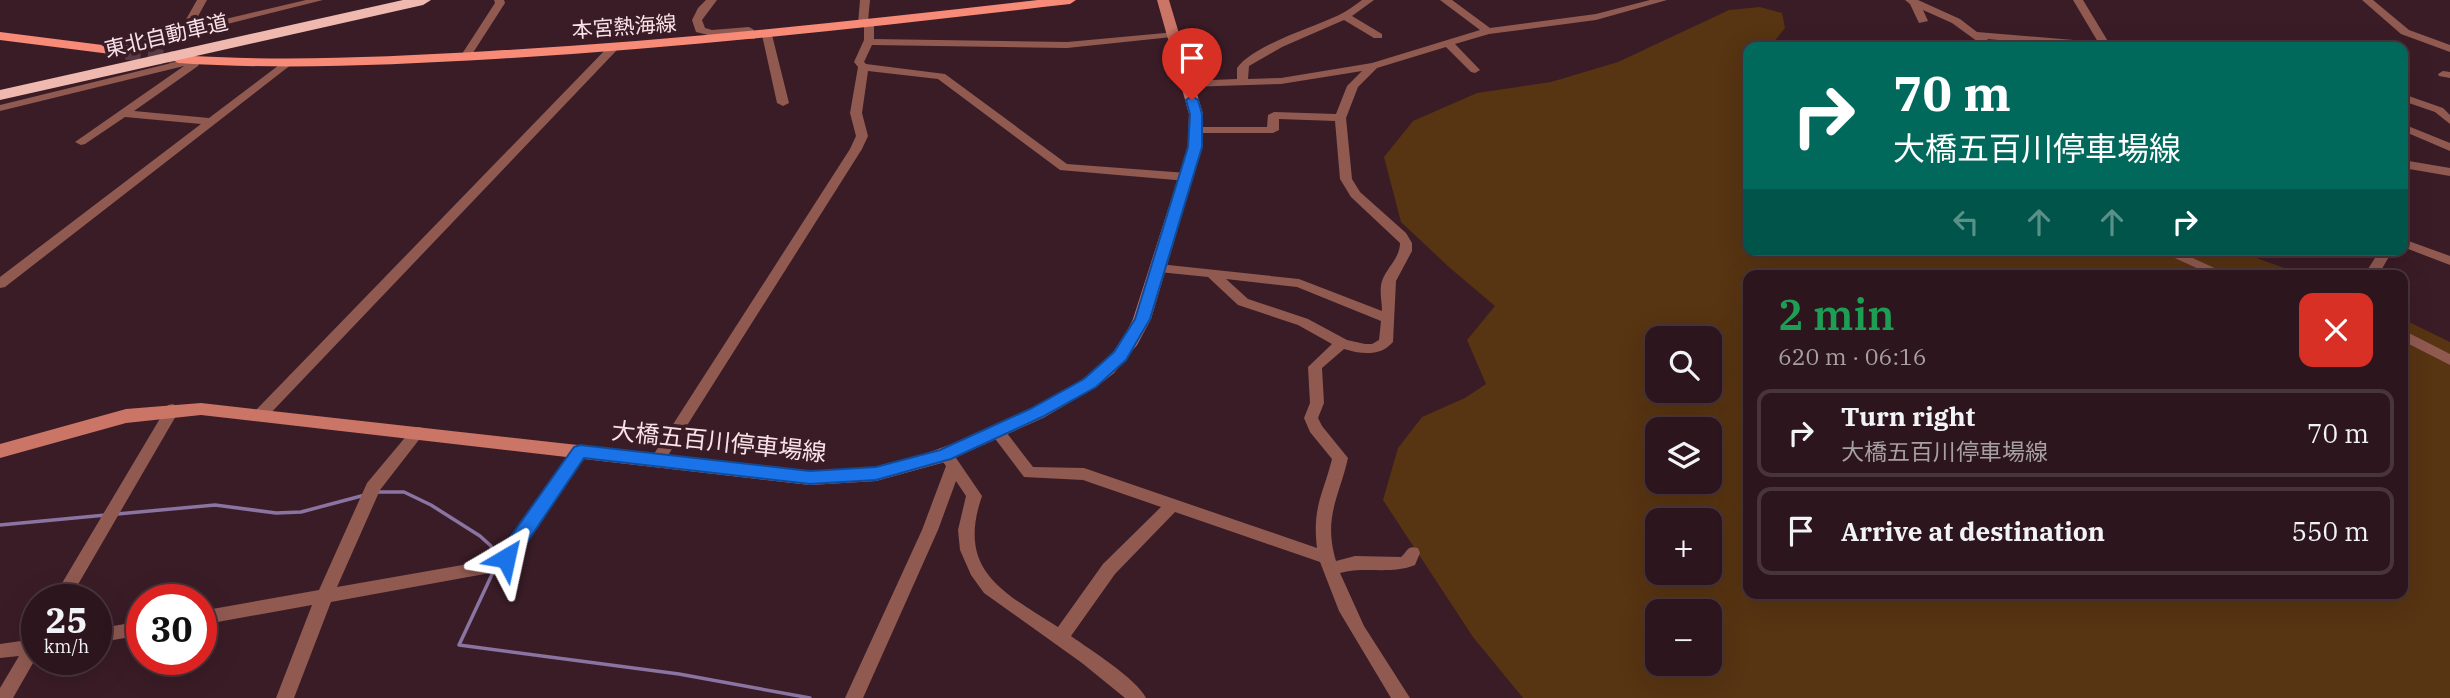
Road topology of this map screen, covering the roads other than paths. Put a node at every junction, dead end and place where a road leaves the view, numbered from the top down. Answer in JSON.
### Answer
{"nodes":[{"id":1,"x":202,"y":0,"type":"edge"},
{"id":2,"x":318,"y":0,"type":"edge"},
{"id":3,"x":379,"y":0,"type":"edge"},
{"id":4,"x":390,"y":0,"type":"edge"},
{"id":5,"x":423,"y":0,"type":"edge"},
{"id":6,"x":440,"y":0,"type":"edge"},
{"id":7,"x":499,"y":0,"type":"edge"},
{"id":8,"x":712,"y":0,"type":"edge"},
{"id":9,"x":864,"y":0,"type":"edge"},
{"id":10,"x":1070,"y":0,"type":"edge"},
{"id":11,"x":1163,"y":0,"type":"edge"},
{"id":12,"x":1369,"y":0,"type":"edge"},
{"id":13,"x":1445,"y":0,"type":"edge"},
{"id":14,"x":1662,"y":0,"type":"edge"},
{"id":15,"x":2078,"y":0,"type":"edge"},
{"id":16,"x":2367,"y":0,"type":"edge"},
{"id":17,"x":1912,"y":1,"type":"edge"},
{"id":18,"x":1643,"y":2,"type":"edge"},
{"id":19,"x":1345,"y":16,"type":"junction"},
{"id":20,"x":306,"y":21,"type":"junction"},
{"id":21,"x":1923,"y":21,"type":"dead end"},
{"id":22,"x":1557,"y":23,"type":"junction"},
{"id":23,"x":866,"y":24,"type":"junction"},
{"id":24,"x":185,"y":31,"type":"junction"},
{"id":25,"x":1488,"y":31,"type":"junction"},
{"id":26,"x":1172,"y":34,"type":"junction"},
{"id":27,"x":767,"y":35,"type":"junction"},
{"id":28,"x":1978,"y":35,"type":"junction"},
{"id":29,"x":0,"y":36,"type":"edge"},
{"id":30,"x":1378,"y":36,"type":"dead end"},
{"id":31,"x":751,"y":37,"type":"junction"},
{"id":32,"x":1562,"y":38,"type":"dead end"},
{"id":33,"x":869,"y":42,"type":"junction"},
{"id":34,"x":1447,"y":42,"type":"junction"},
{"id":35,"x":1986,"y":42,"type":"edge"},
{"id":36,"x":2059,"y":42,"type":"edge"},
{"id":37,"x":2104,"y":42,"type":"edge"},
{"id":38,"x":613,"y":48,"type":"junction"},
{"id":39,"x":2450,"y":49,"type":"edge"},
{"id":40,"x":119,"y":51,"type":"joint"},
{"id":41,"x":465,"y":57,"type":"junction"},
{"id":42,"x":189,"y":60,"type":"junction"},
{"id":43,"x":286,"y":64,"type":"junction"},
{"id":44,"x":863,"y":66,"type":"junction"},
{"id":45,"x":1373,"y":66,"type":"junction"},
{"id":46,"x":1475,"y":70,"type":"dead end"},
{"id":47,"x":1243,"y":81,"type":"junction"},
{"id":48,"x":1188,"y":83,"type":"junction"},
{"id":49,"x":0,"y":87,"type":"edge"},
{"id":50,"x":0,"y":95,"type":"edge"},
{"id":51,"x":2408,"y":99,"type":"edge"},
{"id":52,"x":783,"y":103,"type":"dead end"},
{"id":53,"x":0,"y":108,"type":"edge"},
{"id":54,"x":124,"y":113,"type":"junction"},
{"id":55,"x":1340,"y":118,"type":"junction"},
{"id":56,"x":2450,"y":121,"type":"edge"},
{"id":57,"x":211,"y":122,"type":"junction"},
{"id":58,"x":2408,"y":129,"type":"edge"},
{"id":59,"x":1196,"y":130,"type":"junction"},
{"id":60,"x":81,"y":142,"type":"dead end"},
{"id":61,"x":2450,"y":146,"type":"edge"},
{"id":62,"x":2408,"y":165,"type":"edge"},
{"id":63,"x":2450,"y":172,"type":"edge"},
{"id":64,"x":1187,"y":177,"type":"junction"},
{"id":65,"x":2408,"y":245,"type":"edge"},
{"id":66,"x":2178,"y":256,"type":"edge"},
{"id":67,"x":2383,"y":256,"type":"edge"},
{"id":68,"x":2450,"y":261,"type":"edge"},
{"id":69,"x":1159,"y":268,"type":"junction"},
{"id":70,"x":2375,"y":269,"type":"dead end"},
{"id":71,"x":2212,"y":270,"type":"edge"},
{"id":72,"x":1211,"y":273,"type":"junction"},
{"id":73,"x":0,"y":284,"type":"edge"},
{"id":74,"x":1386,"y":318,"type":"junction"},
{"id":75,"x":2408,"y":338,"type":"edge"},
{"id":76,"x":1342,"y":343,"type":"junction"},
{"id":77,"x":2450,"y":360,"type":"edge"},
{"id":78,"x":173,"y":409,"type":"junction"},
{"id":79,"x":261,"y":414,"type":"junction"},
{"id":80,"x":418,"y":432,"type":"junction"},
{"id":81,"x":998,"y":432,"type":"junction"},
{"id":82,"x":0,"y":450,"type":"edge"},
{"id":83,"x":580,"y":451,"type":"junction"},
{"id":84,"x":657,"y":460,"type":"junction"},
{"id":85,"x":950,"y":460,"type":"junction"},
{"id":86,"x":1172,"y":505,"type":"junction"},
{"id":87,"x":1412,"y":553,"type":"dead end"},
{"id":88,"x":1328,"y":563,"type":"junction"},
{"id":89,"x":69,"y":584,"type":"edge"},
{"id":90,"x":324,"y":597,"type":"junction"},
{"id":91,"x":217,"y":615,"type":"edge"},
{"id":92,"x":1059,"y":638,"type":"junction"},
{"id":93,"x":21,"y":647,"type":"edge"},
{"id":94,"x":0,"y":651,"type":"edge"},
{"id":95,"x":21,"y":670,"type":"edge"},
{"id":96,"x":5,"y":698,"type":"edge"},
{"id":97,"x":285,"y":698,"type":"edge"},
{"id":98,"x":854,"y":698,"type":"edge"},
{"id":99,"x":1137,"y":698,"type":"edge"},
{"id":100,"x":1401,"y":698,"type":"edge"}],
"edges":[{"from":1,"to":24,"type":"street"},
{"from":2,"to":24,"type":"street"},
{"from":3,"to":20,"type":"highway"},
{"from":4,"to":20,"type":"highway","name":"東北自動車道"},
{"from":5,"to":20,"type":"highway","name":"東北自動車道"},
{"from":6,"to":20,"type":"highway"},
{"from":7,"to":41,"type":"street"},
{"from":8,"to":31,"type":"street"},
{"from":9,"to":23,"type":"street"},
{"from":10,"to":23,"type":"main road","name":"本宮熱海線"},
{"from":11,"to":26,"type":"main road","name":"大橋五百川停車場線"},
{"from":12,"to":19,"type":"street"},
{"from":13,"to":25,"type":"street"},
{"from":14,"to":18,"type":"street"},
{"from":15,"to":37,"type":"street"},
{"from":16,"to":39,"type":"street"},
{"from":17,"to":21,"type":"street"},
{"from":17,"to":28,"type":"street"},
{"from":18,"to":22,"type":"street"},
{"from":19,"to":30,"type":"street"},
{"from":19,"to":47,"type":"street"},
{"from":20,"to":49,"type":"highway","name":"東北自動車道"},
{"from":20,"to":50,"type":"highway","name":"東北自動車道"},
{"from":22,"to":25,"type":"street"},
{"from":22,"to":32,"type":"street"},
{"from":23,"to":27,"type":"main road","name":"本宮熱海線"},
{"from":23,"to":33,"type":"street"},
{"from":24,"to":40,"type":"street"},
{"from":25,"to":34,"type":"street"},
{"from":26,"to":33,"type":"street"},
{"from":26,"to":48,"type":"main road","name":"大橋五百川停車場線"},
{"from":27,"to":31,"type":"main road","name":"本宮熱海線"},
{"from":27,"to":52,"type":"street"},
{"from":28,"to":35,"type":"street"},
{"from":28,"to":36,"type":"street"},
{"from":29,"to":40,"type":"main road"},
{"from":31,"to":38,"type":"main road","name":"本宮熱海線"},
{"from":33,"to":44,"type":"street"},
{"from":34,"to":45,"type":"street"},
{"from":34,"to":46,"type":"street"},
{"from":38,"to":41,"type":"main road","name":"本宮熱海線"},
{"from":38,"to":79,"type":"street"},
{"from":41,"to":43,"type":"main road","name":"本宮熱海線"},
{"from":42,"to":43,"type":"main road","name":"本宮熱海線"},
{"from":42,"to":53,"type":"street"},
{"from":42,"to":54,"type":"street"},
{"from":43,"to":57,"type":"street"},
{"from":44,"to":64,"type":"street"},
{"from":44,"to":84,"type":"street"},
{"from":45,"to":47,"type":"street"},
{"from":45,"to":55,"type":"street"},
{"from":47,"to":48,"type":"street"},
{"from":48,"to":59,"type":"main road","name":"大橋五百川停車場線"},
{"from":51,"to":56,"type":"street"},
{"from":54,"to":57,"type":"street"},
{"from":54,"to":60,"type":"street"},
{"from":55,"to":59,"type":"street"},
{"from":55,"to":74,"type":"street"},
{"from":57,"to":73,"type":"street"},
{"from":58,"to":61,"type":"street"},
{"from":59,"to":64,"type":"main road","name":"大橋五百川停車場線"},
{"from":62,"to":63,"type":"street"},
{"from":64,"to":69,"type":"main road","name":"大橋五百川停車場線"},
{"from":65,"to":68,"type":"street"},
{"from":66,"to":71,"type":"street"},
{"from":67,"to":70,"type":"street"},
{"from":69,"to":72,"type":"street"},
{"from":69,"to":81,"type":"main road","name":"大橋五百川停車場線"},
{"from":72,"to":74,"type":"street"},
{"from":72,"to":76,"type":"street"},
{"from":74,"to":76,"type":"street"},
{"from":75,"to":77,"type":"street"},
{"from":76,"to":88,"type":"street"},
{"from":78,"to":79,"type":"main road","name":"大橋五百川停車場線"},
{"from":78,"to":82,"type":"main road","name":"大橋五百川停車場線"},
{"from":78,"to":89,"type":"street"},
{"from":79,"to":80,"type":"main road","name":"大橋五百川停車場線"},
{"from":80,"to":83,"type":"main road","name":"大橋五百川停車場線"},
{"from":80,"to":90,"type":"street"},
{"from":81,"to":85,"type":"main road","name":"大橋五百川停車場線"},
{"from":81,"to":86,"type":"street"},
{"from":83,"to":84,"type":"main road","name":"大橋五百川停車場線"},
{"from":83,"to":90,"type":"street"},
{"from":84,"to":85,"type":"main road","name":"大橋五百川停車場線"},
{"from":85,"to":92,"type":"street"},
{"from":85,"to":98,"type":"street"},
{"from":86,"to":88,"type":"street"},
{"from":86,"to":92,"type":"street"},
{"from":87,"to":88,"type":"street"},
{"from":88,"to":100,"type":"street"},
{"from":90,"to":91,"type":"street"},
{"from":90,"to":97,"type":"street"},
{"from":92,"to":99,"type":"street"},
{"from":93,"to":94,"type":"street"},
{"from":95,"to":96,"type":"street"}]}
